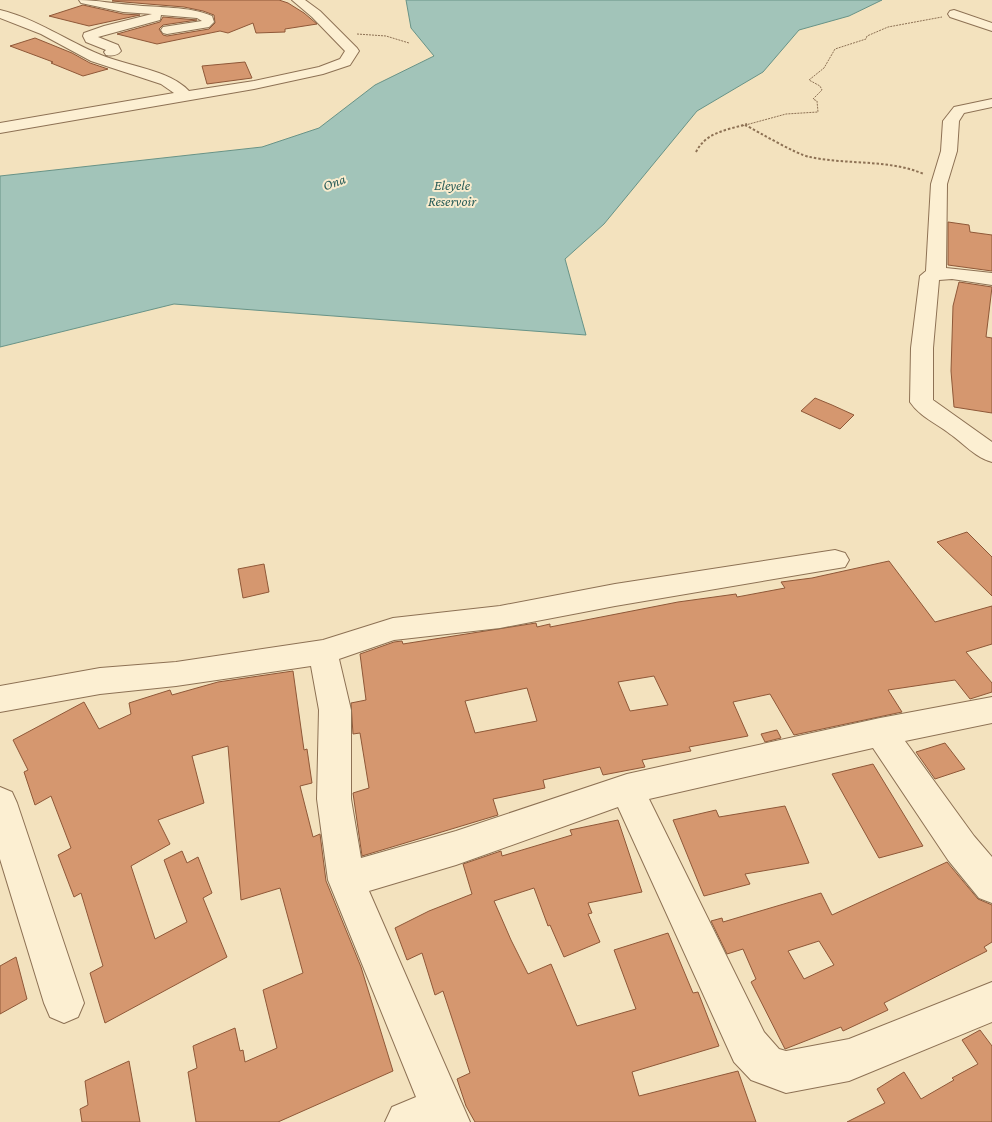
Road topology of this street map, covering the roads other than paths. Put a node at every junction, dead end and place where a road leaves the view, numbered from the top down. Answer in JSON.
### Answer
{"nodes":[{"id":1,"x":85,"y":0,"type":"edge"},
{"id":2,"x":298,"y":0,"type":"edge"},
{"id":3,"x":171,"y":6,"type":"edge"},
{"id":4,"x":0,"y":14,"type":"edge"},
{"id":5,"x":954,"y":14,"type":"road end"},
{"id":6,"x":992,"y":27,"type":"edge"},
{"id":7,"x":167,"y":30,"type":"dead end"},
{"id":8,"x":96,"y":58,"type":"junction"},
{"id":9,"x":177,"y":91,"type":"junction"},
{"id":10,"x":992,"y":103,"type":"edge"},
{"id":11,"x":0,"y":128,"type":"edge"},
{"id":12,"x":936,"y":274,"type":"junction"},
{"id":13,"x":992,"y":279,"type":"edge"},
{"id":14,"x":992,"y":454,"type":"edge"},
{"id":15,"x":835,"y":560,"type":"dead end"},
{"id":16,"x":323,"y":652,"type":"junction"},
{"id":17,"x":13,"y":697,"type":"edge"},
{"id":18,"x":992,"y":710,"type":"edge"},
{"id":19,"x":0,"y":712,"type":"edge"},
{"id":20,"x":880,"y":732,"type":"junction"},
{"id":21,"x":627,"y":789,"type":"junction"},
{"id":22,"x":0,"y":803,"type":"edge"},
{"id":23,"x":346,"y":880,"type":"junction"},
{"id":24,"x":992,"y":885,"type":"edge"},
{"id":25,"x":992,"y":1002,"type":"edge"},
{"id":26,"x":64,"y":1003,"type":"dead end"},
{"id":27,"x":432,"y":1117,"type":"edge"}],
"edges":[{"from":1,"to":3,"type":"street"},
{"from":2,"to":9,"type":"street"},
{"from":3,"to":7,"type":"street"},
{"from":3,"to":8,"type":"street"},
{"from":4,"to":8,"type":"street"},
{"from":5,"to":6,"type":"street"},
{"from":8,"to":9,"type":"street"},
{"from":9,"to":11,"type":"street"},
{"from":10,"to":12,"type":"street"},
{"from":12,"to":13,"type":"street"},
{"from":12,"to":14,"type":"street"},
{"from":15,"to":16,"type":"street"},
{"from":16,"to":17,"type":"street"},
{"from":16,"to":23,"type":"street"},
{"from":17,"to":19,"type":"street"},
{"from":18,"to":20,"type":"street"},
{"from":20,"to":21,"type":"street"},
{"from":20,"to":24,"type":"street"},
{"from":21,"to":23,"type":"street"},
{"from":21,"to":25,"type":"street"},
{"from":22,"to":26,"type":"street"},
{"from":23,"to":27,"type":"street"}]}
